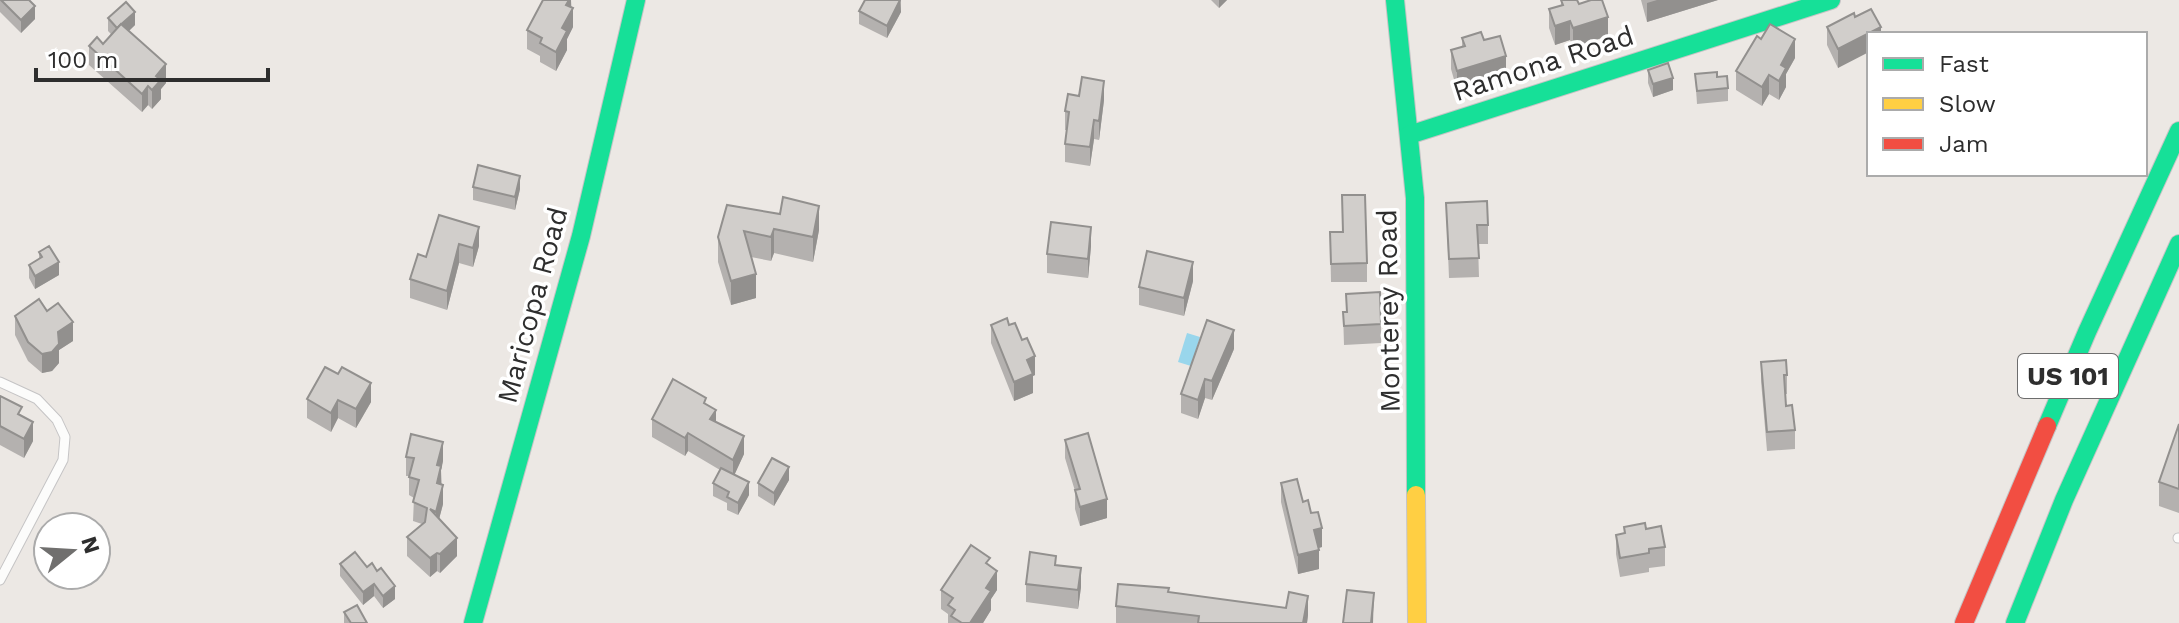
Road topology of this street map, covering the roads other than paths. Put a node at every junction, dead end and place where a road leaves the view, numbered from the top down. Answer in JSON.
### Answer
{"nodes":[{"id":1,"x":636,"y":0,"type":"edge"},
{"id":2,"x":1395,"y":0,"type":"edge"},
{"id":3,"x":1831,"y":0,"type":"edge"},
{"id":4,"x":2179,"y":131,"type":"edge"},
{"id":5,"x":1409,"y":135,"type":"junction"},
{"id":6,"x":2179,"y":244,"type":"edge"},
{"id":7,"x":0,"y":382,"type":"edge"},
{"id":8,"x":0,"y":580,"type":"edge"},
{"id":9,"x":473,"y":623,"type":"edge"},
{"id":10,"x":1417,"y":623,"type":"edge"},
{"id":11,"x":1964,"y":623,"type":"edge"},
{"id":12,"x":2015,"y":623,"type":"edge"}],
"edges":[{"from":1,"to":9,"type":"main road","name":"Maricopa Road"},
{"from":2,"to":5,"type":"main road","name":"Monterey Road"},
{"from":3,"to":5,"type":"main road","name":"Ramona Road"},
{"from":4,"to":11,"type":"main road","number":"US 101"},
{"from":5,"to":10,"type":"main road","name":"Monterey Road"},
{"from":6,"to":12,"type":"main road","number":"US 101"},
{"from":7,"to":8,"type":"lane"}]}
